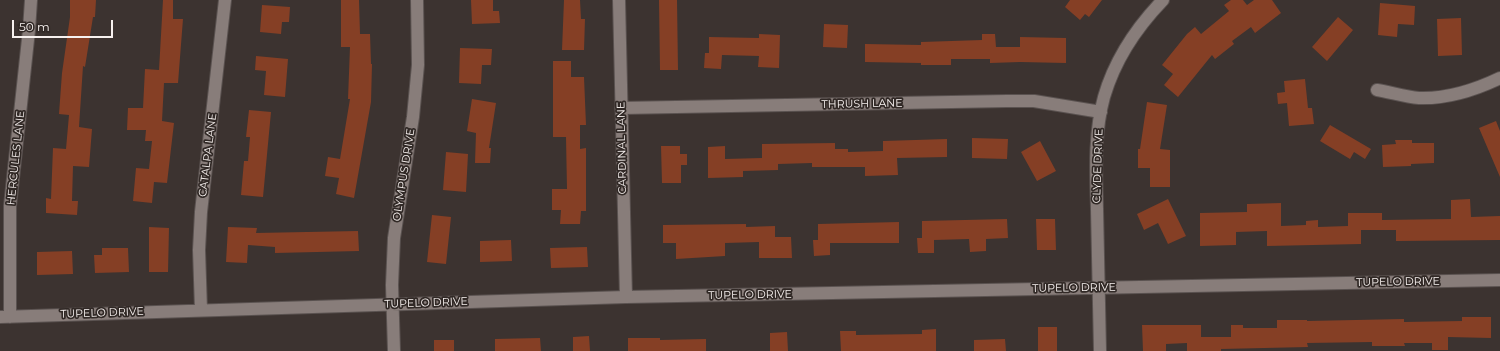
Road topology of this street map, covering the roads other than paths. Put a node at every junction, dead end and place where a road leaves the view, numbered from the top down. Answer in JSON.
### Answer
{"nodes":[{"id":1,"x":31,"y":0,"type":"edge"},
{"id":2,"x":226,"y":0,"type":"edge"},
{"id":3,"x":417,"y":0,"type":"edge"},
{"id":4,"x":619,"y":0,"type":"edge"},
{"id":5,"x":1163,"y":0,"type":"edge"},
{"id":6,"x":1500,"y":78,"type":"edge"},
{"id":7,"x":1377,"y":90,"type":"dead end"},
{"id":8,"x":621,"y":108,"type":"junction"},
{"id":9,"x":1101,"y":112,"type":"junction"},
{"id":10,"x":1500,"y":280,"type":"edge"},
{"id":11,"x":1098,"y":288,"type":"junction"},
{"id":12,"x":626,"y":297,"type":"junction"},
{"id":13,"x":392,"y":304,"type":"junction"},
{"id":14,"x":201,"y":310,"type":"junction"},
{"id":15,"x":5,"y":317,"type":"edge"},
{"id":16,"x":394,"y":351,"type":"edge"},
{"id":17,"x":1100,"y":351,"type":"edge"}],
"edges":[{"from":1,"to":15,"type":"street","name":"HERCULES LANE"},
{"from":2,"to":14,"type":"street","name":"CATALPA LANE"},
{"from":3,"to":13,"type":"street","name":"OLYMPUS DRIVE"},
{"from":4,"to":8,"type":"street","name":"CARDINAL LANE"},
{"from":5,"to":9,"type":"street","name":"CLYDE DRIVE"},
{"from":6,"to":7,"type":"street"},
{"from":8,"to":9,"type":"street","name":"THRUSH LANE"},
{"from":8,"to":12,"type":"street","name":"CARDINAL LANE"},
{"from":9,"to":11,"type":"street","name":"CLYDE DRIVE"},
{"from":10,"to":11,"type":"street","name":"TUPELO DRIVE"},
{"from":11,"to":12,"type":"street","name":"TUPELO DRIVE"},
{"from":11,"to":17,"type":"street","name":"CLYDE DRIVE"},
{"from":12,"to":13,"type":"street","name":"TUPELO DRIVE"},
{"from":13,"to":14,"type":"street","name":"TUPELO DRIVE"},
{"from":13,"to":16,"type":"street","name":"OLYMPUS DRIVE"},
{"from":14,"to":15,"type":"street","name":"TUPELO DRIVE"}]}
